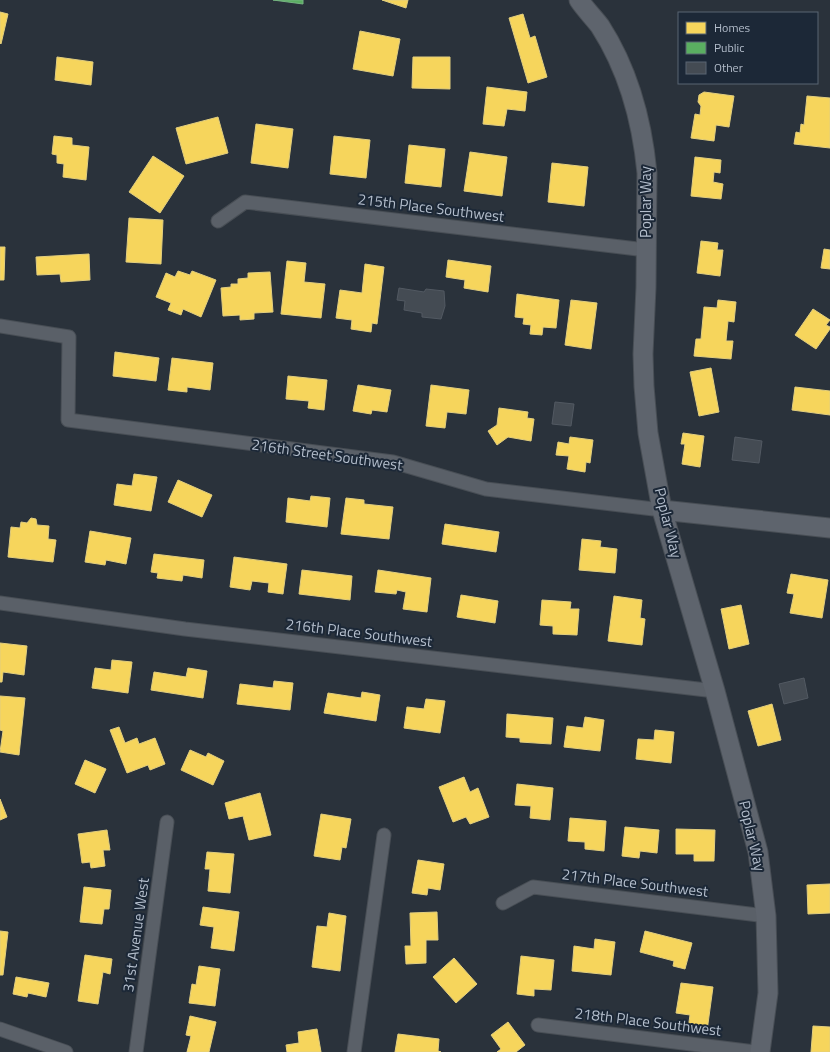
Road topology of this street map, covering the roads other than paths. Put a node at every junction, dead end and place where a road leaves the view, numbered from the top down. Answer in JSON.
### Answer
{"nodes":[{"id":1,"x":578,"y":0,"type":"edge"},
{"id":2,"x":218,"y":221,"type":"dead end"},
{"id":3,"x":646,"y":250,"type":"junction"},
{"id":4,"x":0,"y":326,"type":"edge"},
{"id":5,"x":662,"y":510,"type":"junction"},
{"id":6,"x":830,"y":528,"type":"edge"},
{"id":7,"x":0,"y":603,"type":"edge"},
{"id":8,"x":715,"y":690,"type":"junction"},
{"id":9,"x":167,"y":822,"type":"dead end"},
{"id":10,"x":384,"y":835,"type":"dead end"},
{"id":11,"x":503,"y":903,"type":"dead end"},
{"id":12,"x":766,"y":916,"type":"junction"},
{"id":13,"x":538,"y":1025,"type":"dead end"},
{"id":14,"x":0,"y":1029,"type":"edge"},
{"id":15,"x":66,"y":1052,"type":"edge"},
{"id":16,"x":136,"y":1052,"type":"edge"},
{"id":17,"x":354,"y":1052,"type":"edge"},
{"id":18,"x":755,"y":1052,"type":"edge"},
{"id":19,"x":760,"y":1052,"type":"edge"}],
"edges":[{"from":1,"to":3,"type":"main road","name":"Poplar Way"},
{"from":2,"to":3,"type":"street","name":"215th Place Southwest"},
{"from":3,"to":5,"type":"main road","name":"Poplar Way"},
{"from":4,"to":5,"type":"street","name":"216th Street Southwest"},
{"from":5,"to":6,"type":"main road","name":"216th Street Southwest"},
{"from":5,"to":8,"type":"main road","name":"Poplar Way"},
{"from":7,"to":8,"type":"street","name":"216th Place Southwest"},
{"from":8,"to":12,"type":"main road","name":"Poplar Way"},
{"from":9,"to":16,"type":"street","name":"31st Avenue West"},
{"from":10,"to":17,"type":"street"},
{"from":11,"to":12,"type":"street","name":"217th Place Southwest"},
{"from":12,"to":19,"type":"main road","name":"Poplar Way"},
{"from":13,"to":18,"type":"street","name":"218th Place Southwest"},
{"from":14,"to":15,"type":"street"}]}
